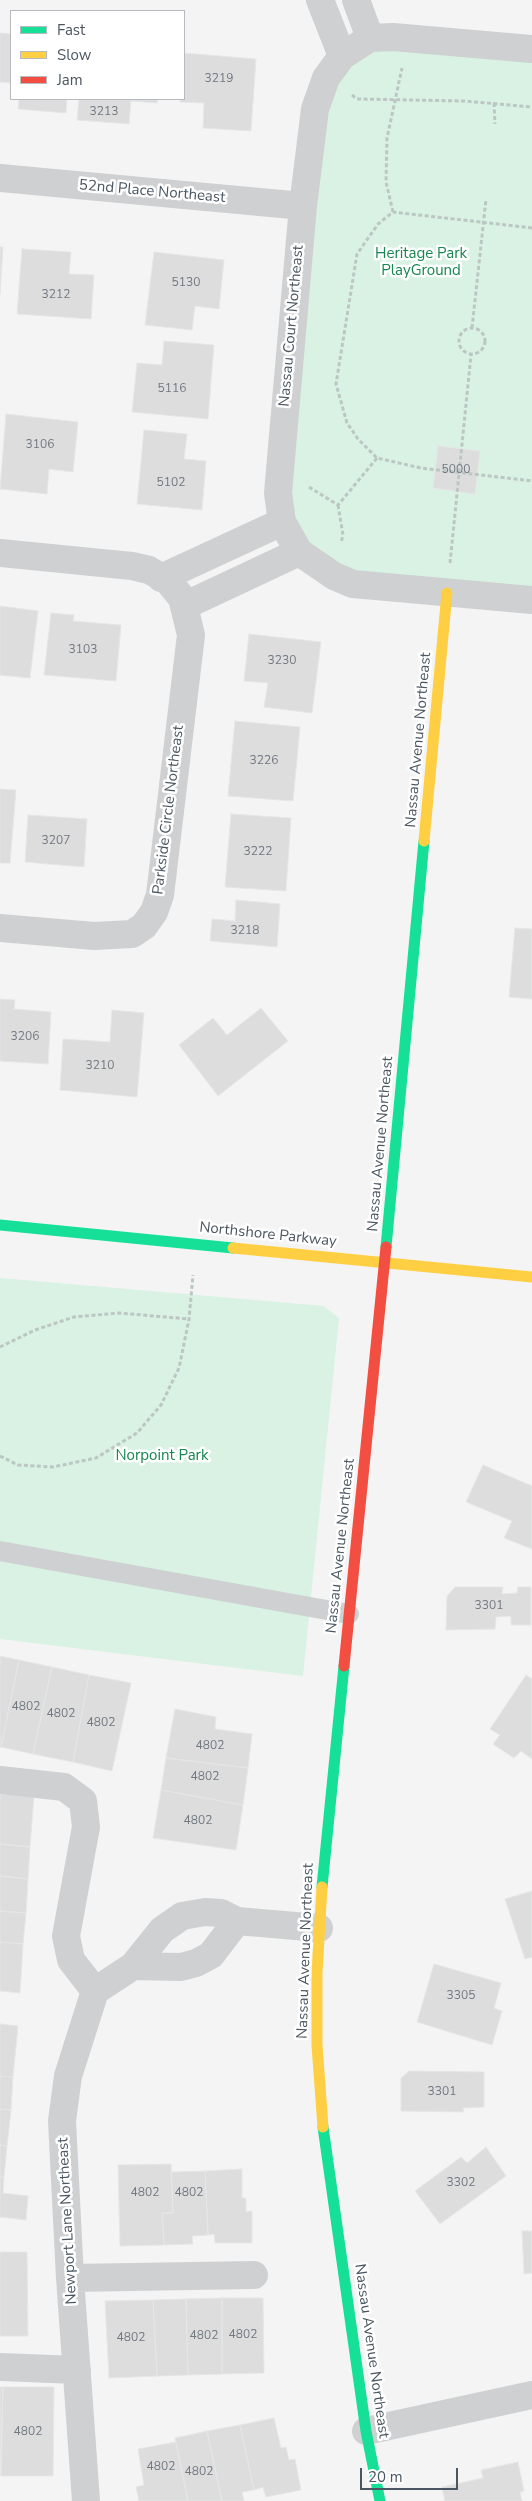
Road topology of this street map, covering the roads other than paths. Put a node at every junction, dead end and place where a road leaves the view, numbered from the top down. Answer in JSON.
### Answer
{"nodes":[{"id":1,"x":320,"y":0,"type":"edge"},
{"id":2,"x":356,"y":0,"type":"edge"},
{"id":3,"x":370,"y":38,"type":"junction"},
{"id":4,"x":532,"y":49,"type":"edge"},
{"id":5,"x":342,"y":56,"type":"junction"},
{"id":6,"x":0,"y":178,"type":"edge"},
{"id":7,"x":303,"y":206,"type":"junction"},
{"id":8,"x":282,"y":522,"type":"junction"},
{"id":9,"x":299,"y":552,"type":"junction"},
{"id":10,"x":0,"y":553,"type":"edge"},
{"id":11,"x":161,"y":578,"type":"junction"},
{"id":12,"x":447,"y":593,"type":"junction"},
{"id":13,"x":532,"y":600,"type":"edge"},
{"id":14,"x":184,"y":606,"type":"junction"},
{"id":15,"x":0,"y":928,"type":"edge"},
{"id":16,"x":0,"y":1225,"type":"edge"},
{"id":17,"x":385,"y":1263,"type":"junction"},
{"id":18,"x":532,"y":1277,"type":"edge"},
{"id":19,"x":0,"y":1551,"type":"edge"},
{"id":20,"x":349,"y":1614,"type":"junction"},
{"id":21,"x":0,"y":1780,"type":"edge"},
{"id":22,"x":237,"y":1921,"type":"junction"},
{"id":23,"x":319,"y":1928,"type":"junction"},
{"id":24,"x":133,"y":1966,"type":"junction"},
{"id":25,"x":95,"y":1991,"type":"junction"},
{"id":26,"x":254,"y":2275,"type":"dead end"},
{"id":27,"x":70,"y":2278,"type":"junction"},
{"id":28,"x":0,"y":2368,"type":"edge"},
{"id":29,"x":77,"y":2370,"type":"junction"},
{"id":30,"x":532,"y":2395,"type":"edge"},
{"id":31,"x":366,"y":2431,"type":"junction"},
{"id":32,"x":86,"y":2501,"type":"edge"},
{"id":33,"x":380,"y":2501,"type":"edge"}],
"edges":[{"from":1,"to":5,"type":"street"},
{"from":2,"to":3,"type":"street"},
{"from":3,"to":4,"type":"street"},
{"from":3,"to":5,"type":"street","name":"Nassau Court Northeast"},
{"from":5,"to":7,"type":"street","name":"Nassau Court Northeast"},
{"from":6,"to":7,"type":"street","name":"52nd Place Northeast"},
{"from":7,"to":8,"type":"street","name":"Nassau Court Northeast"},
{"from":8,"to":9,"type":"street","name":"Nassau Court Northeast"},
{"from":8,"to":11,"type":"street"},
{"from":9,"to":12,"type":"street","name":"Nassau Court Northeast"},
{"from":9,"to":14,"type":"street"},
{"from":10,"to":11,"type":"street","name":"Parkside Circle Northeast"},
{"from":11,"to":14,"type":"street","name":"Parkside Circle Northeast"},
{"from":12,"to":13,"type":"street","name":"Nassau Court Northeast"},
{"from":12,"to":17,"type":"street","name":"Nassau Avenue Northeast"},
{"from":14,"to":15,"type":"street","name":"Parkside Circle Northeast"},
{"from":16,"to":17,"type":"street","name":"Northshore Parkway"},
{"from":17,"to":18,"type":"street","name":"Northshore Parkway"},
{"from":17,"to":20,"type":"street","name":"Nassau Avenue Northeast"},
{"from":19,"to":20,"type":"lane"},
{"from":20,"to":23,"type":"street","name":"Nassau Avenue Northeast"},
{"from":21,"to":25,"type":"street"},
{"from":22,"to":23,"type":"street"},
{"from":22,"to":24,"type":"street"},
{"from":22,"to":24,"type":"street"},
{"from":23,"to":31,"type":"street","name":"Nassau Avenue Northeast"},
{"from":24,"to":25,"type":"street"},
{"from":25,"to":27,"type":"street","name":"Newport Lane Northeast"},
{"from":26,"to":27,"type":"street"},
{"from":27,"to":29,"type":"street","name":"Newport Lane Northeast"},
{"from":28,"to":29,"type":"street"},
{"from":29,"to":32,"type":"street","name":"Newport Lane Northeast"},
{"from":30,"to":31,"type":"street"},
{"from":31,"to":33,"type":"street","name":"Nassau Avenue Northeast"}]}
